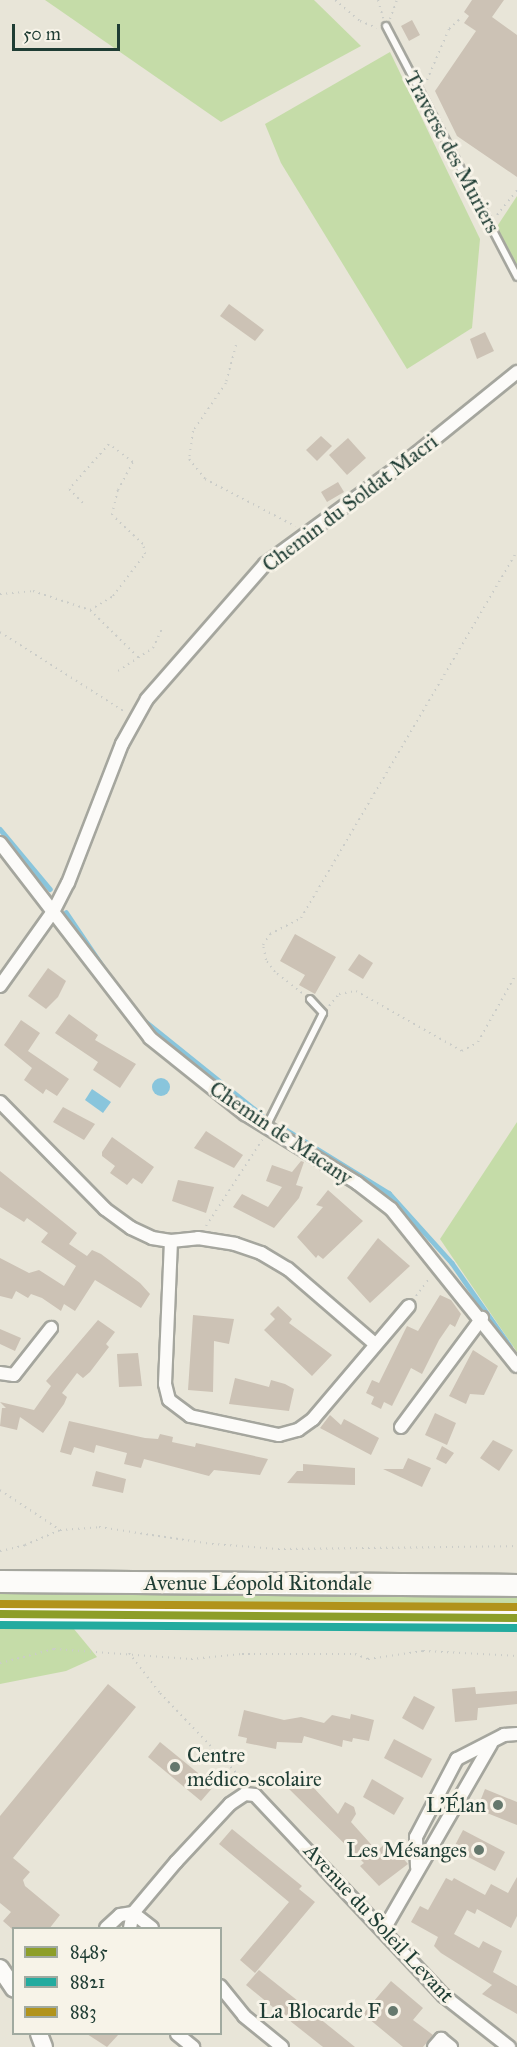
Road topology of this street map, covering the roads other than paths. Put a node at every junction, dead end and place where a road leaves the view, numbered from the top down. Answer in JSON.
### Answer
{"nodes":[{"id":1,"x":386,"y":27,"type":"road end"},
{"id":2,"x":517,"y":277,"type":"edge"},
{"id":3,"x":517,"y":372,"type":"edge"},
{"id":4,"x":0,"y":843,"type":"edge"},
{"id":5,"x":54,"y":910,"type":"junction"},
{"id":6,"x":0,"y":986,"type":"edge"},
{"id":7,"x":310,"y":999,"type":"road end"},
{"id":8,"x":0,"y":1102,"type":"edge"},
{"id":9,"x":268,"y":1128,"type":"junction"},
{"id":10,"x":171,"y":1241,"type":"junction"},
{"id":11,"x":409,"y":1306,"type":"road end"},
{"id":12,"x":482,"y":1318,"type":"junction"},
{"id":13,"x":51,"y":1328,"type":"dead end"},
{"id":14,"x":375,"y":1344,"type":"junction"},
{"id":15,"x":517,"y":1366,"type":"edge"},
{"id":16,"x":0,"y":1373,"type":"edge"},
{"id":17,"x":401,"y":1426,"type":"dead end"},
{"id":18,"x":0,"y":1581,"type":"edge"},
{"id":19,"x":517,"y":1585,"type":"edge"},
{"id":20,"x":0,"y":1614,"type":"edge"},
{"id":21,"x":517,"y":1618,"type":"edge"},
{"id":22,"x":517,"y":1734,"type":"edge"},
{"id":23,"x":491,"y":1744,"type":"junction"},
{"id":24,"x":416,"y":1872,"type":"junction"},
{"id":25,"x":133,"y":1913,"type":"junction"},
{"id":26,"x":108,"y":1927,"type":"edge"},
{"id":27,"x":130,"y":1927,"type":"edge"},
{"id":28,"x":150,"y":1927,"type":"edge"},
{"id":29,"x":383,"y":1931,"type":"junction"},
{"id":30,"x":0,"y":1968,"type":"edge"},
{"id":31,"x":12,"y":1986,"type":"edge"},
{"id":32,"x":222,"y":1988,"type":"edge"},
{"id":33,"x":178,"y":2035,"type":"edge"},
{"id":34,"x":193,"y":2047,"type":"edge"},
{"id":35,"x":282,"y":2047,"type":"edge"},
{"id":36,"x":434,"y":2047,"type":"edge"},
{"id":37,"x":451,"y":2047,"type":"edge"},
{"id":38,"x":509,"y":2047,"type":"edge"}],
"edges":[{"from":1,"to":2,"type":"lane","name":"Traverse des Muriers"},
{"from":3,"to":5,"type":"street","name":"Chemin du Soldat Macri"},
{"from":4,"to":5,"type":"street","name":"Chemin de Macany"},
{"from":5,"to":6,"type":"street","name":"Chemin du Soldat Macri"},
{"from":5,"to":9,"type":"street","name":"Chemin de Macany"},
{"from":7,"to":9,"type":"lane"},
{"from":8,"to":10,"type":"street"},
{"from":9,"to":12,"type":"street","name":"Chemin de Macany"},
{"from":10,"to":14,"type":"street"},
{"from":10,"to":14,"type":"street"},
{"from":11,"to":14,"type":"street"},
{"from":12,"to":15,"type":"street","name":"Chemin de Macany"},
{"from":12,"to":17,"type":"street"},
{"from":13,"to":16,"type":"street"},
{"from":18,"to":19,"type":"highway","name":"Avenue Léopold Ritondale"},
{"from":20,"to":21,"type":"highway","name":"Avenue Léopold Ritondale"},
{"from":22,"to":23,"type":"street"},
{"from":23,"to":24,"type":"street"},
{"from":23,"to":24,"type":"street"},
{"from":24,"to":29,"type":"street"},
{"from":25,"to":26,"type":"street"},
{"from":25,"to":27,"type":"street"},
{"from":25,"to":28,"type":"street"},
{"from":25,"to":29,"type":"street","name":"Avenue du Soleil Levant"},
{"from":29,"to":38,"type":"street","name":"Avenue du Soleil Levant"},
{"from":30,"to":31,"type":"street"},
{"from":32,"to":35,"type":"street"},
{"from":33,"to":34,"type":"street"},
{"from":36,"to":37,"type":"street"}]}
